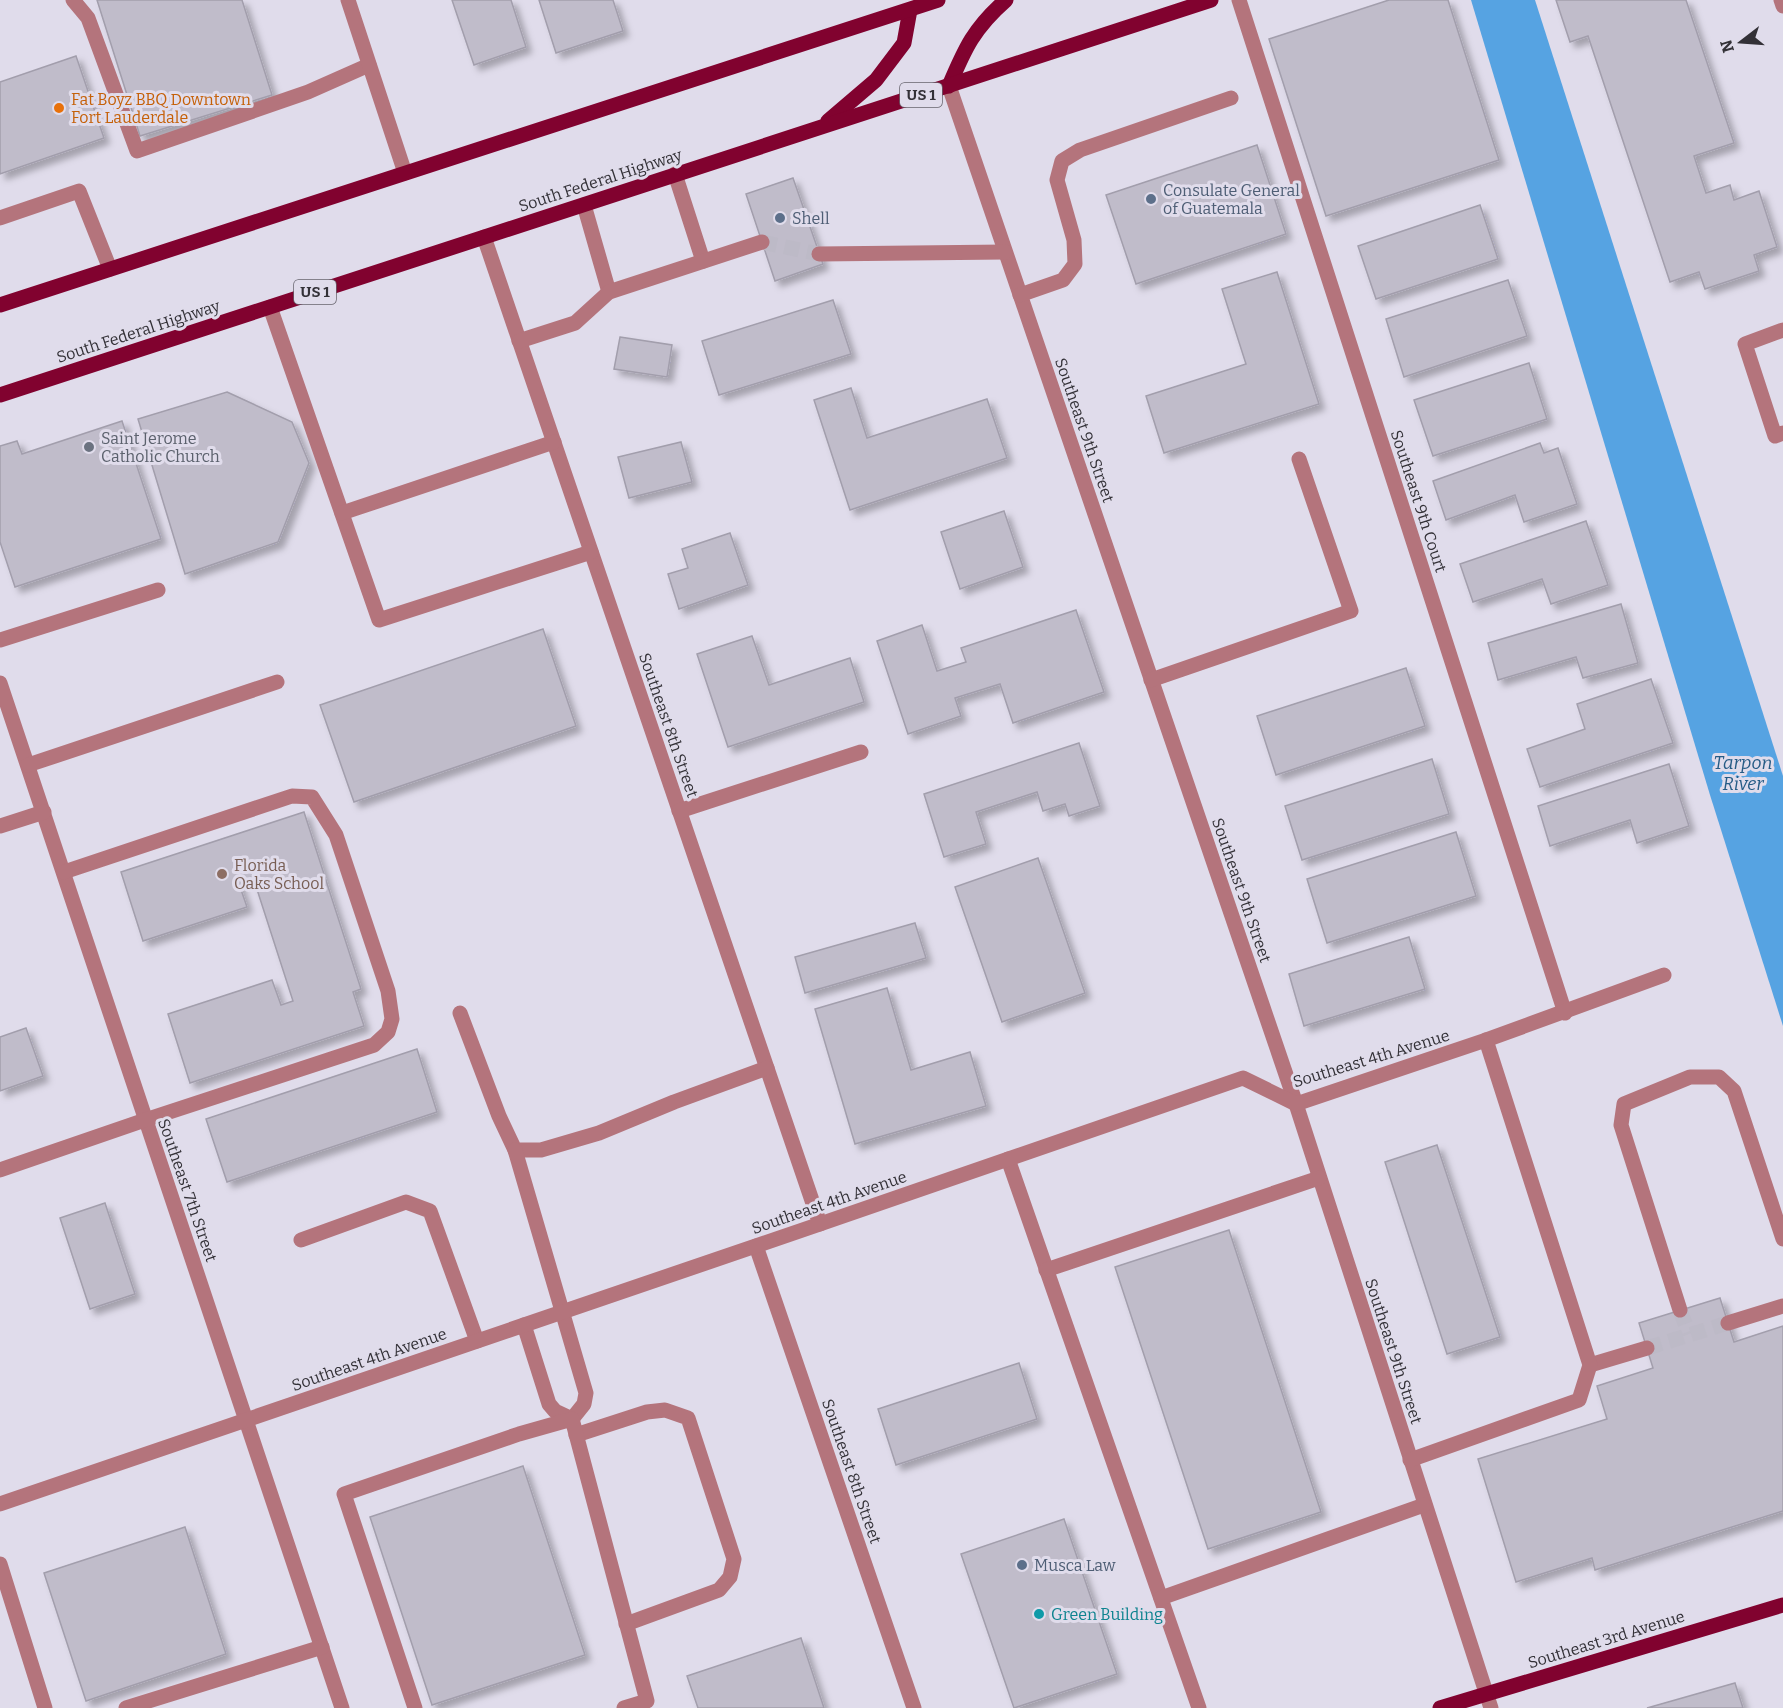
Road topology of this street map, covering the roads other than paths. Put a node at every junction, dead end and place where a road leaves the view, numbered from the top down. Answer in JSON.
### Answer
{"nodes":[{"id":1,"x":73,"y":0,"type":"edge"},
{"id":2,"x":348,"y":0,"type":"edge"},
{"id":3,"x":938,"y":0,"type":"edge"},
{"id":4,"x":1006,"y":0,"type":"edge"},
{"id":5,"x":1211,"y":0,"type":"edge"},
{"id":6,"x":1239,"y":0,"type":"edge"},
{"id":7,"x":1781,"y":0,"type":"edge"},
{"id":8,"x":908,"y":5,"type":"edge"},
{"id":9,"x":1783,"y":6,"type":"edge"},
{"id":10,"x":369,"y":65,"type":"junction"},
{"id":11,"x":949,"y":86,"type":"junction"},
{"id":12,"x":1231,"y":98,"type":"dead end"},
{"id":13,"x":824,"y":125,"type":"junction"},
{"id":14,"x":405,"y":173,"type":"junction"},
{"id":15,"x":675,"y":174,"type":"junction"},
{"id":16,"x":584,"y":204,"type":"junction"},
{"id":17,"x":0,"y":218,"type":"edge"},
{"id":18,"x":484,"y":237,"type":"junction"},
{"id":19,"x":762,"y":242,"type":"tunnel mouth"},
{"id":20,"x":1005,"y":252,"type":"junction"},
{"id":21,"x":819,"y":254,"type":"tunnel mouth"},
{"id":22,"x":703,"y":261,"type":"junction"},
{"id":23,"x":110,"y":269,"type":"junction"},
{"id":24,"x":609,"y":292,"type":"junction"},
{"id":25,"x":1020,"y":295,"type":"junction"},
{"id":26,"x":0,"y":305,"type":"edge"},
{"id":27,"x":270,"y":307,"type":"junction"},
{"id":28,"x":1783,"y":330,"type":"edge"},
{"id":29,"x":519,"y":341,"type":"junction"},
{"id":30,"x":0,"y":395,"type":"edge"},
{"id":31,"x":1783,"y":433,"type":"edge"},
{"id":32,"x":554,"y":442,"type":"junction"},
{"id":33,"x":1299,"y":459,"type":"dead end"},
{"id":34,"x":342,"y":513,"type":"junction"},
{"id":35,"x":591,"y":552,"type":"junction"},
{"id":36,"x":159,"y":590,"type":"dead end"},
{"id":37,"x":0,"y":640,"type":"edge"},
{"id":38,"x":1151,"y":680,"type":"junction"},
{"id":39,"x":277,"y":682,"type":"dead end"},
{"id":40,"x":0,"y":683,"type":"edge"},
{"id":41,"x":861,"y":752,"type":"dead end"},
{"id":42,"x":28,"y":765,"type":"junction"},
{"id":43,"x":680,"y":811,"type":"junction"},
{"id":44,"x":44,"y":812,"type":"junction"},
{"id":45,"x":0,"y":826,"type":"edge"},
{"id":46,"x":64,"y":872,"type":"junction"},
{"id":47,"x":1664,"y":975,"type":"dead end"},
{"id":48,"x":460,"y":1013,"type":"dead end"},
{"id":49,"x":1565,"y":1013,"type":"junction"},
{"id":50,"x":1486,"y":1040,"type":"junction"},
{"id":51,"x":767,"y":1068,"type":"junction"},
{"id":52,"x":1296,"y":1104,"type":"junction"},
{"id":53,"x":146,"y":1120,"type":"junction"},
{"id":54,"x":515,"y":1150,"type":"junction"},
{"id":55,"x":1008,"y":1159,"type":"junction"},
{"id":56,"x":0,"y":1170,"type":"edge"},
{"id":57,"x":1319,"y":1178,"type":"junction"},
{"id":58,"x":820,"y":1224,"type":"junction"},
{"id":59,"x":1783,"y":1239,"type":"edge"},
{"id":60,"x":301,"y":1240,"type":"dead end"},
{"id":61,"x":756,"y":1246,"type":"junction"},
{"id":62,"x":1046,"y":1270,"type":"junction"},
{"id":63,"x":1783,"y":1306,"type":"edge"},
{"id":64,"x":1680,"y":1310,"type":"tunnel mouth"},
{"id":65,"x":564,"y":1312,"type":"junction"},
{"id":66,"x":1728,"y":1323,"type":"tunnel mouth"},
{"id":67,"x":524,"y":1325,"type":"junction"},
{"id":68,"x":477,"y":1341,"type":"junction"},
{"id":69,"x":1647,"y":1348,"type":"tunnel mouth"},
{"id":70,"x":1590,"y":1365,"type":"junction"},
{"id":71,"x":572,"y":1419,"type":"junction"},
{"id":72,"x":247,"y":1421,"type":"junction"},
{"id":73,"x":576,"y":1435,"type":"junction"},
{"id":74,"x":1410,"y":1460,"type":"junction"},
{"id":75,"x":0,"y":1504,"type":"edge"},
{"id":76,"x":1424,"y":1505,"type":"junction"},
{"id":77,"x":0,"y":1564,"type":"edge"},
{"id":78,"x":1161,"y":1598,"type":"junction"},
{"id":79,"x":1783,"y":1605,"type":"edge"},
{"id":80,"x":626,"y":1624,"type":"junction"},
{"id":81,"x":322,"y":1647,"type":"junction"},
{"id":82,"x":1488,"y":1701,"type":"edge"},
{"id":83,"x":648,"y":1705,"type":"edge"},
{"id":84,"x":45,"y":1708,"type":"edge"},
{"id":85,"x":126,"y":1708,"type":"edge"},
{"id":86,"x":342,"y":1708,"type":"edge"},
{"id":87,"x":415,"y":1708,"type":"edge"},
{"id":88,"x":624,"y":1708,"type":"edge"},
{"id":89,"x":915,"y":1708,"type":"edge"},
{"id":90,"x":1199,"y":1708,"type":"edge"},
{"id":91,"x":1440,"y":1708,"type":"edge"}],
"edges":[{"from":1,"to":10,"type":"street"},
{"from":2,"to":10,"type":"street"},
{"from":3,"to":8,"type":"main road"},
{"from":4,"to":11,"type":"main road"},
{"from":5,"to":11,"type":"main road","name":"South Federal Highway","number":"US 1"},
{"from":6,"to":49,"type":"street","name":"Southeast 9th Court"},
{"from":7,"to":9,"type":"street"},
{"from":8,"to":13,"type":"main road"},
{"from":8,"to":14,"type":"main road"},
{"from":10,"to":14,"type":"street"},
{"from":11,"to":13,"type":"main road","name":"South Federal Highway","number":"US 1"},
{"from":11,"to":20,"type":"street","name":"Southeast 9th Street"},
{"from":12,"to":25,"type":"street"},
{"from":13,"to":15,"type":"main road","name":"South Federal Highway","number":"US 1"},
{"from":14,"to":23,"type":"main road"},
{"from":15,"to":16,"type":"main road","name":"South Federal Highway","number":"US 1"},
{"from":15,"to":22,"type":"street"},
{"from":16,"to":18,"type":"main road","name":"South Federal Highway","number":"US 1"},
{"from":16,"to":24,"type":"street"},
{"from":17,"to":23,"type":"street"},
{"from":18,"to":27,"type":"main road","name":"South Federal Highway","number":"US 1"},
{"from":18,"to":29,"type":"street","name":"Southeast 8th Street"},
{"from":19,"to":22,"type":"street"},
{"from":20,"to":21,"type":"street"},
{"from":20,"to":25,"type":"street","name":"Southeast 9th Street"},
{"from":22,"to":24,"type":"street"},
{"from":23,"to":26,"type":"main road"},
{"from":24,"to":29,"type":"street"},
{"from":25,"to":38,"type":"street","name":"Southeast 9th Street"},
{"from":27,"to":30,"type":"main road","name":"South Federal Highway","number":"US 1"},
{"from":27,"to":34,"type":"street"},
{"from":28,"to":31,"type":"street"},
{"from":29,"to":32,"type":"street","name":"Southeast 8th Street"},
{"from":32,"to":34,"type":"street"},
{"from":32,"to":35,"type":"street","name":"Southeast 8th Street"},
{"from":33,"to":38,"type":"street"},
{"from":34,"to":35,"type":"street"},
{"from":35,"to":43,"type":"street","name":"Southeast 8th Street"},
{"from":36,"to":37,"type":"street"},
{"from":38,"to":52,"type":"street","name":"Southeast 9th Street"},
{"from":39,"to":42,"type":"street"},
{"from":40,"to":42,"type":"street","name":"Southeast 7th Street"},
{"from":41,"to":43,"type":"street"},
{"from":42,"to":44,"type":"street","name":"Southeast 7th Street"},
{"from":43,"to":51,"type":"street","name":"Southeast 8th Street"},
{"from":44,"to":45,"type":"street"},
{"from":44,"to":46,"type":"street","name":"Southeast 7th Street"},
{"from":46,"to":53,"type":"street","name":"Southeast 7th Street"},
{"from":46,"to":53,"type":"street"},
{"from":47,"to":49,"type":"street","name":"Southeast 4th Avenue"},
{"from":48,"to":54,"type":"street"},
{"from":49,"to":50,"type":"street","name":"Southeast 4th Avenue"},
{"from":50,"to":52,"type":"street","name":"Southeast 4th Avenue"},
{"from":50,"to":70,"type":"street"},
{"from":51,"to":54,"type":"street"},
{"from":51,"to":58,"type":"street","name":"Southeast 8th Street"},
{"from":52,"to":55,"type":"street","name":"Southeast 4th Avenue"},
{"from":52,"to":57,"type":"street","name":"Southeast 9th Street"},
{"from":53,"to":56,"type":"street"},
{"from":53,"to":72,"type":"street","name":"Southeast 7th Street"},
{"from":54,"to":65,"type":"street"},
{"from":55,"to":58,"type":"street","name":"Southeast 4th Avenue"},
{"from":55,"to":62,"type":"street"},
{"from":57,"to":62,"type":"street"},
{"from":57,"to":74,"type":"street","name":"Southeast 9th Street"},
{"from":58,"to":61,"type":"street","name":"Southeast 4th Avenue"},
{"from":59,"to":64,"type":"street"},
{"from":60,"to":68,"type":"street"},
{"from":61,"to":65,"type":"street","name":"Southeast 4th Avenue"},
{"from":61,"to":89,"type":"street","name":"Southeast 8th Street"},
{"from":62,"to":78,"type":"street"},
{"from":63,"to":66,"type":"street"},
{"from":65,"to":67,"type":"street","name":"Southeast 4th Avenue"},
{"from":65,"to":71,"type":"street"},
{"from":67,"to":68,"type":"street","name":"Southeast 4th Avenue"},
{"from":67,"to":71,"type":"street"},
{"from":68,"to":72,"type":"street","name":"Southeast 4th Avenue"},
{"from":69,"to":70,"type":"street"},
{"from":70,"to":74,"type":"street"},
{"from":71,"to":73,"type":"street"},
{"from":71,"to":87,"type":"street"},
{"from":72,"to":75,"type":"street","name":"Southeast 4th Avenue"},
{"from":72,"to":81,"type":"street","name":"Southeast 7th Street"},
{"from":73,"to":80,"type":"street"},
{"from":73,"to":80,"type":"street"},
{"from":74,"to":76,"type":"street","name":"Southeast 9th Street"},
{"from":76,"to":78,"type":"street"},
{"from":76,"to":82,"type":"street","name":"Southeast 9th Street"},
{"from":77,"to":84,"type":"street"},
{"from":78,"to":90,"type":"street"},
{"from":79,"to":82,"type":"main road","name":"Southeast 3rd Avenue"},
{"from":80,"to":83,"type":"street"},
{"from":81,"to":85,"type":"street"},
{"from":81,"to":86,"type":"street","name":"Southeast 7th Street"},
{"from":82,"to":91,"type":"main road","name":"Southeast 3rd Avenue"},
{"from":83,"to":88,"type":"street"}]}
